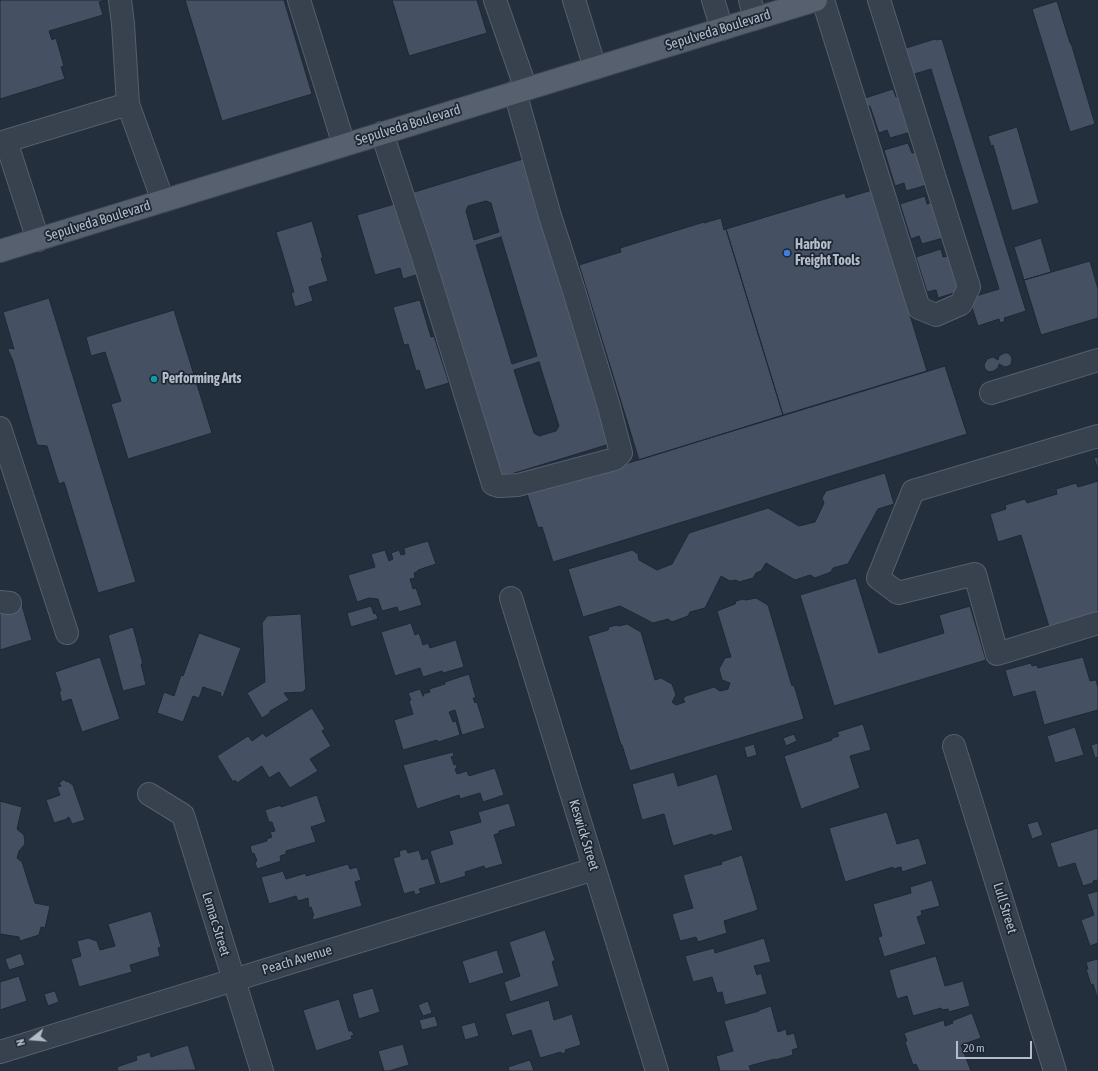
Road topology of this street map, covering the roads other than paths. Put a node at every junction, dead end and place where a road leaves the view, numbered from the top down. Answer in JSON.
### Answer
{"nodes":[{"id":1,"x":120,"y":0,"type":"edge"},
{"id":2,"x":299,"y":0,"type":"edge"},
{"id":3,"x":495,"y":0,"type":"edge"},
{"id":4,"x":574,"y":0,"type":"edge"},
{"id":5,"x":713,"y":0,"type":"edge"},
{"id":6,"x":816,"y":0,"type":"edge"},
{"id":7,"x":823,"y":0,"type":"edge"},
{"id":8,"x":879,"y":0,"type":"edge"},
{"id":9,"x":752,"y":9,"type":"edge"},
{"id":10,"x":722,"y":29,"type":"junction"},
{"id":11,"x":595,"y":68,"type":"junction"},
{"id":12,"x":521,"y":91,"type":"junction"},
{"id":13,"x":128,"y":104,"type":"junction"},
{"id":14,"x":382,"y":133,"type":"junction"},
{"id":15,"x":344,"y":145,"type":"junction"},
{"id":16,"x":163,"y":201,"type":"junction"},
{"id":17,"x":38,"y":240,"type":"junction"},
{"id":18,"x":0,"y":251,"type":"edge"},
{"id":19,"x":1098,"y":360,"type":"edge"},
{"id":20,"x":991,"y":392,"type":"dead end"},
{"id":21,"x":0,"y":428,"type":"edge"},
{"id":22,"x":1098,"y":436,"type":"edge"},
{"id":23,"x":511,"y":598,"type":"dead end"},
{"id":24,"x":1098,"y":623,"type":"edge"},
{"id":25,"x":67,"y":633,"type":"dead end"},
{"id":26,"x":954,"y":746,"type":"dead end"},
{"id":27,"x":148,"y":794,"type":"dead end"},
{"id":28,"x":594,"y":869,"type":"junction"},
{"id":29,"x":233,"y":979,"type":"junction"},
{"id":30,"x":0,"y":1052,"type":"edge"},
{"id":31,"x":262,"y":1071,"type":"edge"},
{"id":32,"x":657,"y":1071,"type":"edge"},
{"id":33,"x":1055,"y":1071,"type":"edge"}],
"edges":[{"from":1,"to":13,"type":"street"},
{"from":2,"to":15,"type":"street"},
{"from":3,"to":12,"type":"street"},
{"from":4,"to":11,"type":"street"},
{"from":5,"to":10,"type":"street"},
{"from":6,"to":9,"type":"main road","name":"Sepulveda Boulevard"},
{"from":7,"to":8,"type":"street"},
{"from":9,"to":10,"type":"main road","name":"Sepulveda Boulevard"},
{"from":10,"to":11,"type":"main road","name":"Sepulveda Boulevard"},
{"from":11,"to":12,"type":"main road","name":"Sepulveda Boulevard"},
{"from":12,"to":14,"type":"main road","name":"Sepulveda Boulevard"},
{"from":12,"to":14,"type":"street"},
{"from":13,"to":16,"type":"street"},
{"from":13,"to":17,"type":"street"},
{"from":14,"to":15,"type":"main road","name":"Sepulveda Boulevard"},
{"from":15,"to":16,"type":"main road","name":"Sepulveda Boulevard"},
{"from":16,"to":17,"type":"main road","name":"Sepulveda Boulevard"},
{"from":17,"to":18,"type":"main road","name":"Sepulveda Boulevard"},
{"from":19,"to":20,"type":"street"},
{"from":21,"to":25,"type":"street"},
{"from":22,"to":24,"type":"street"},
{"from":23,"to":28,"type":"street","name":"Keswick Street"},
{"from":26,"to":33,"type":"street","name":"Lull Street"},
{"from":27,"to":29,"type":"street","name":"Lemac Street"},
{"from":28,"to":29,"type":"street","name":"Peach Avenue"},
{"from":28,"to":32,"type":"street","name":"Keswick Street"},
{"from":29,"to":30,"type":"street","name":"Peach Avenue"},
{"from":29,"to":31,"type":"street","name":"Lemac Street"}]}
